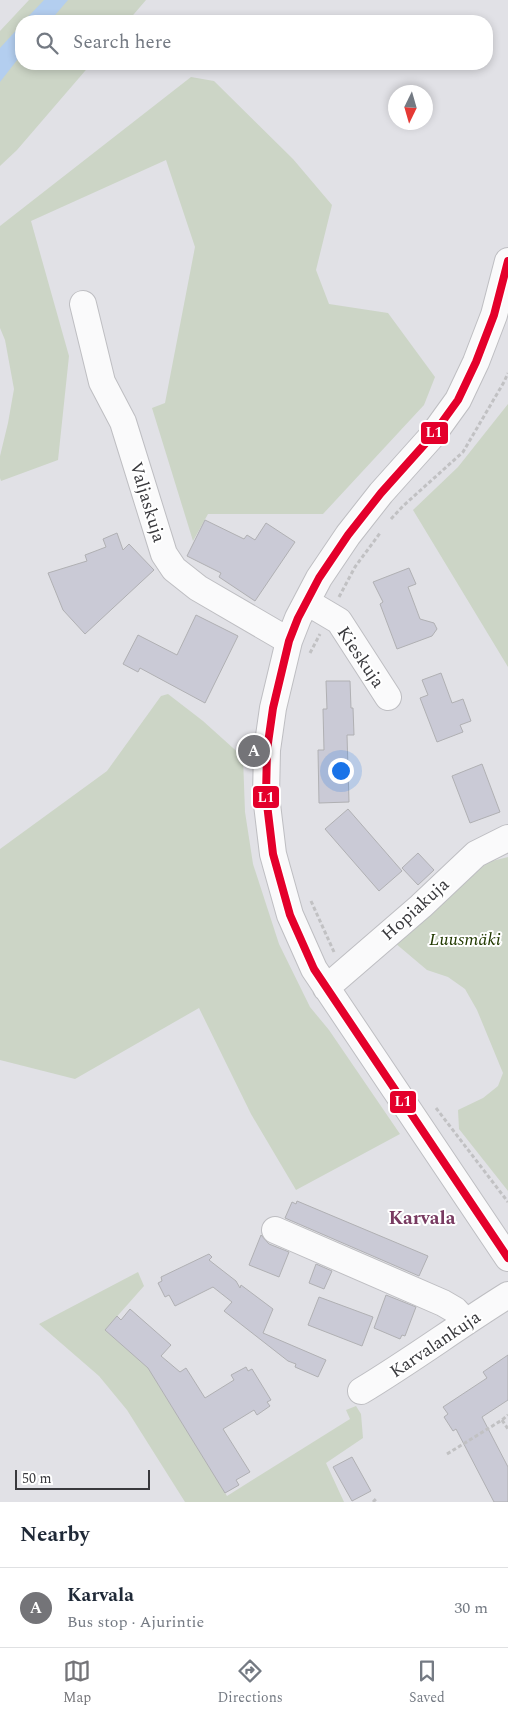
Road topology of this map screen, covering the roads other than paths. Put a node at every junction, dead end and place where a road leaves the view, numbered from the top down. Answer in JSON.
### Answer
{"nodes":[{"id":1,"x":508,"y":261,"type":"edge"},
{"id":2,"x":83,"y":304,"type":"dead end"},
{"id":3,"x":306,"y":602,"type":"junction"},
{"id":4,"x":290,"y":641,"type":"junction"},
{"id":5,"x":388,"y":698,"type":"dead end"},
{"id":6,"x":508,"y":838,"type":"edge"},
{"id":7,"x":335,"y":980,"type":"junction"},
{"id":8,"x":275,"y":1230,"type":"dead end"},
{"id":9,"x":508,"y":1258,"type":"edge"},
{"id":10,"x":508,"y":1296,"type":"edge"},
{"id":11,"x":466,"y":1322,"type":"junction"},
{"id":12,"x":361,"y":1391,"type":"dead end"}],
"edges":[{"from":1,"to":3,"type":"street"},
{"from":2,"to":4,"type":"street","name":"Valjaskuja"},
{"from":3,"to":4,"type":"street"},
{"from":3,"to":5,"type":"street","name":"Kieskuja"},
{"from":4,"to":7,"type":"street"},
{"from":6,"to":7,"type":"street","name":"Hopiakuja"},
{"from":7,"to":9,"type":"street"},
{"from":8,"to":11,"type":"street"},
{"from":10,"to":11,"type":"street","name":"Karvalankuja"},
{"from":11,"to":12,"type":"street","name":"Karvalankuja"}]}
